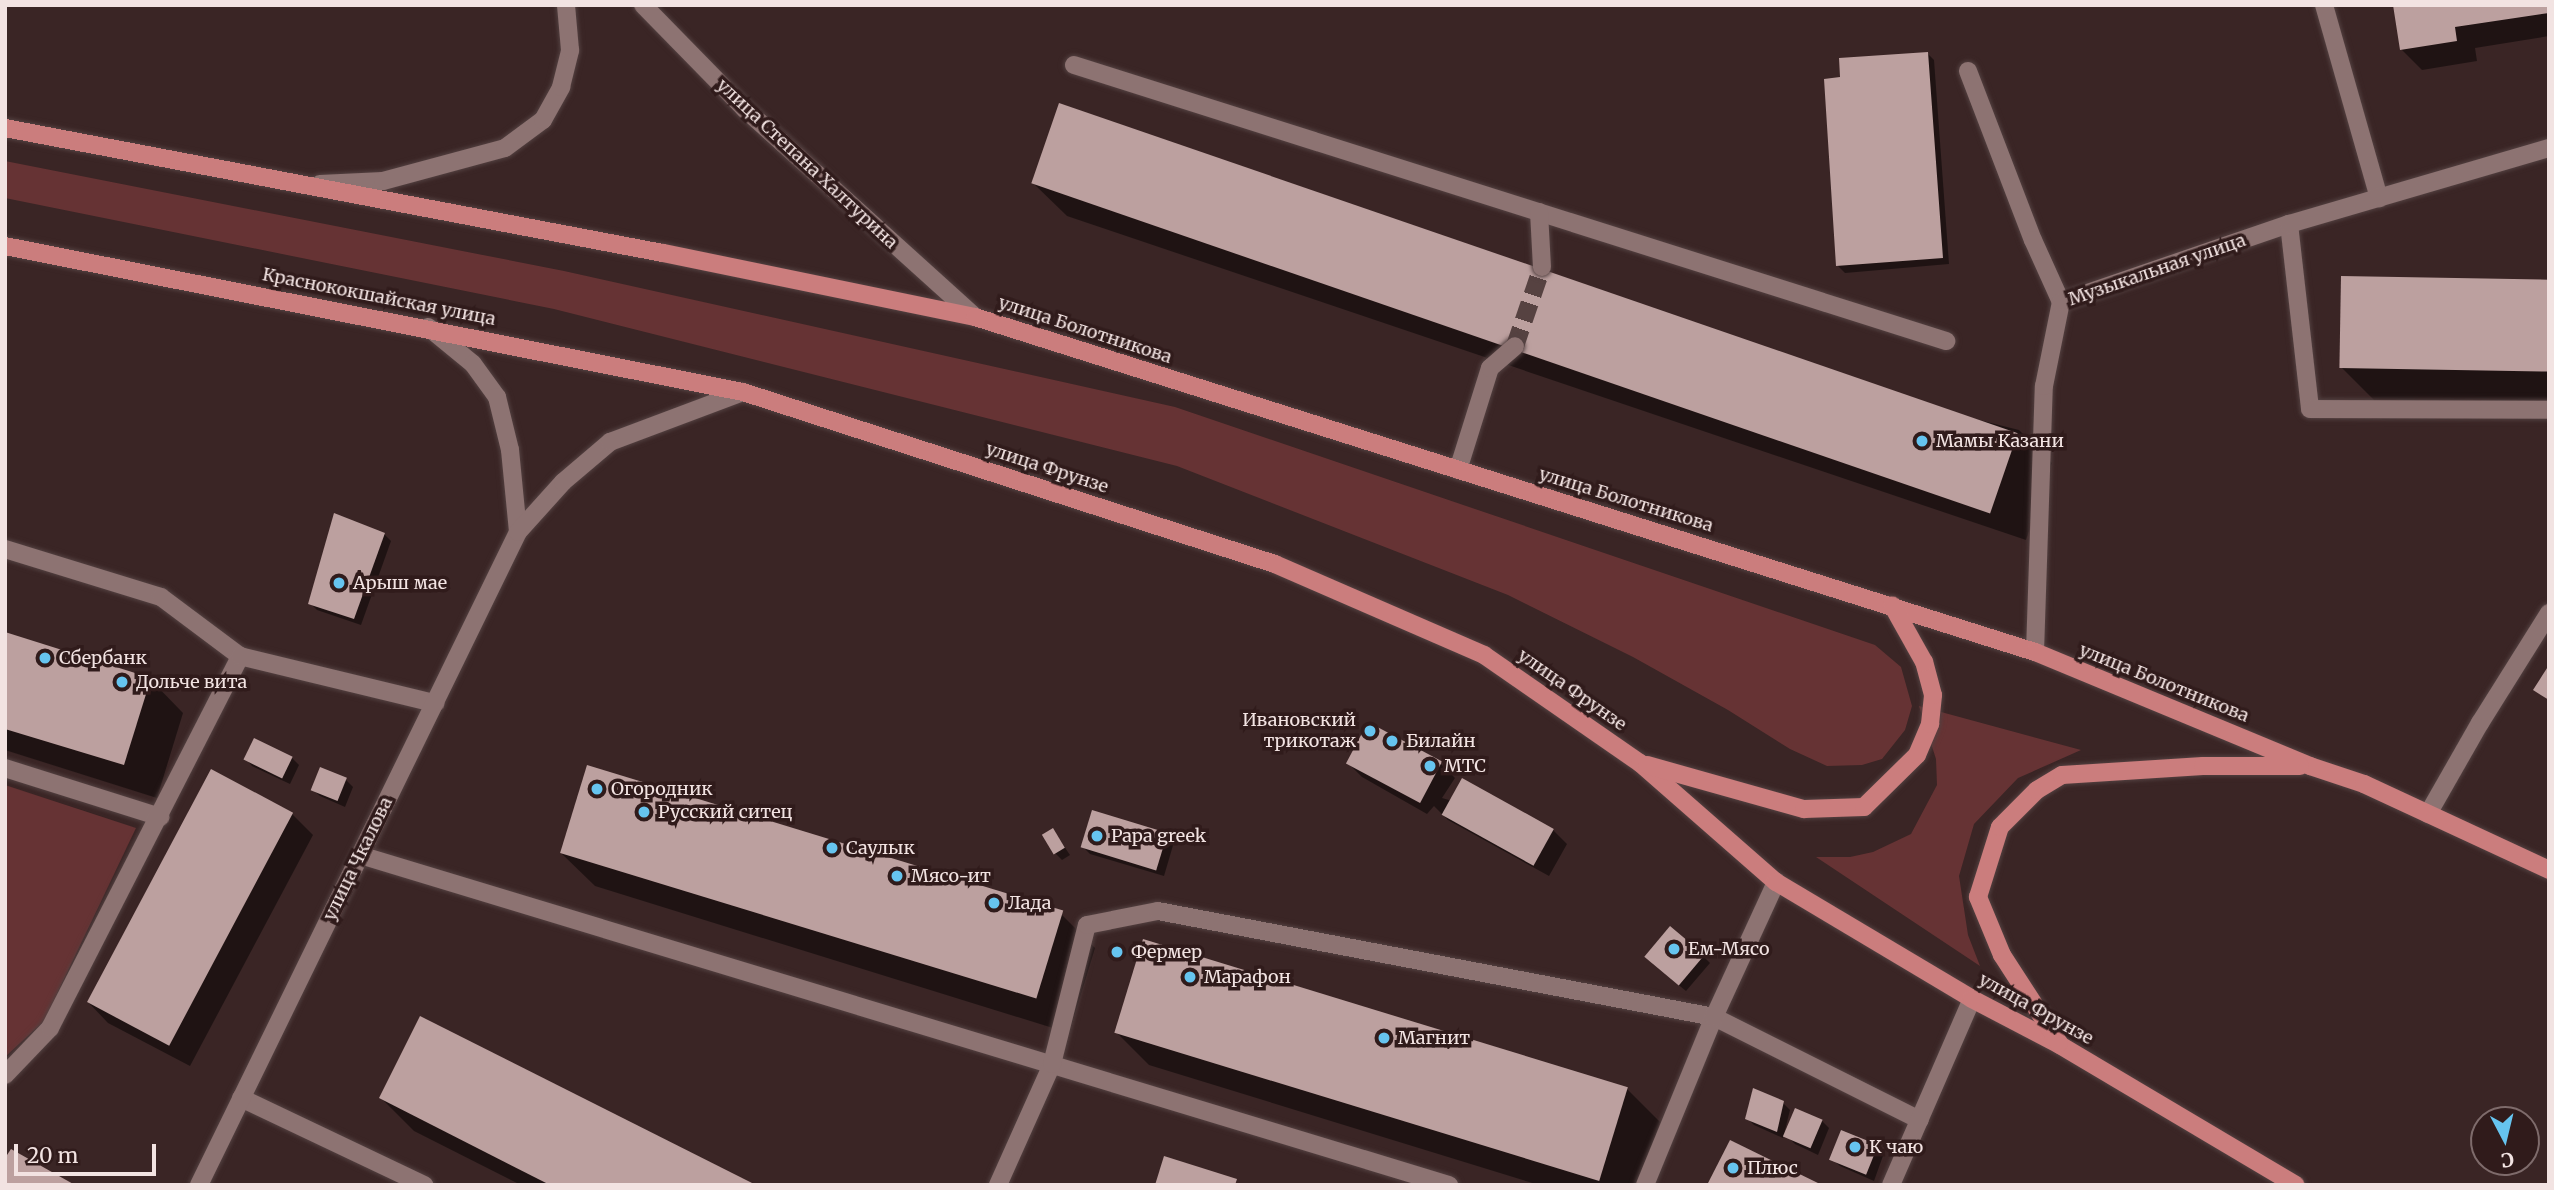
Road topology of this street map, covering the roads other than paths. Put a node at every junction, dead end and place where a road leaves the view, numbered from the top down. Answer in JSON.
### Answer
{"nodes":[{"id":1,"x":566,"y":5,"type":"edge"},
{"id":2,"x":643,"y":5,"type":"edge"},
{"id":3,"x":2325,"y":5,"type":"edge"},
{"id":4,"x":1074,"y":65,"type":"dead end"},
{"id":5,"x":1968,"y":71,"type":"dead end"},
{"id":6,"x":5,"y":128,"type":"edge"},
{"id":7,"x":2549,"y":148,"type":"edge"},
{"id":8,"x":310,"y":185,"type":"junction"},
{"id":9,"x":2379,"y":198,"type":"junction"},
{"id":10,"x":1539,"y":212,"type":"junction"},
{"id":11,"x":2289,"y":224,"type":"junction"},
{"id":12,"x":5,"y":246,"type":"edge"},
{"id":13,"x":1542,"y":267,"type":"tunnel mouth"},
{"id":14,"x":2061,"y":302,"type":"junction"},
{"id":15,"x":975,"y":317,"type":"junction"},
{"id":16,"x":428,"y":327,"type":"junction"},
{"id":17,"x":1947,"y":341,"type":"dead end"},
{"id":18,"x":1515,"y":346,"type":"tunnel mouth"},
{"id":19,"x":743,"y":392,"type":"junction"},
{"id":20,"x":2549,"y":410,"type":"edge"},
{"id":21,"x":1458,"y":470,"type":"junction"},
{"id":22,"x":518,"y":533,"type":"junction"},
{"id":23,"x":5,"y":549,"type":"edge"},
{"id":24,"x":1892,"y":606,"type":"junction"},
{"id":25,"x":2549,"y":613,"type":"edge"},
{"id":26,"x":2035,"y":652,"type":"junction"},
{"id":27,"x":240,"y":656,"type":"junction"},
{"id":28,"x":435,"y":703,"type":"junction"},
{"id":29,"x":1640,"y":763,"type":"junction"},
{"id":30,"x":2310,"y":766,"type":"junction"},
{"id":31,"x":5,"y":768,"type":"edge"},
{"id":32,"x":2428,"y":814,"type":"junction"},
{"id":33,"x":160,"y":817,"type":"junction"},
{"id":34,"x":360,"y":855,"type":"junction"},
{"id":35,"x":2549,"y":870,"type":"edge"},
{"id":36,"x":1776,"y":882,"type":"junction"},
{"id":37,"x":1972,"y":999,"type":"junction"},
{"id":38,"x":1714,"y":1017,"type":"junction"},
{"id":39,"x":2060,"y":1045,"type":"junction"},
{"id":40,"x":1052,"y":1064,"type":"junction"},
{"id":41,"x":5,"y":1075,"type":"edge"},
{"id":42,"x":242,"y":1098,"type":"junction"},
{"id":43,"x":1920,"y":1120,"type":"junction"},
{"id":44,"x":199,"y":1185,"type":"edge"},
{"id":45,"x":424,"y":1185,"type":"edge"},
{"id":46,"x":998,"y":1185,"type":"edge"},
{"id":47,"x":1448,"y":1185,"type":"edge"},
{"id":48,"x":1645,"y":1185,"type":"edge"},
{"id":49,"x":1891,"y":1185,"type":"edge"},
{"id":50,"x":2296,"y":1185,"type":"edge"}],
"edges":[{"from":1,"to":8,"type":"street"},
{"from":2,"to":15,"type":"street","name":"улица Степана Халтурина"},
{"from":3,"to":9,"type":"street"},
{"from":4,"to":10,"type":"street"},
{"from":5,"to":14,"type":"street"},
{"from":6,"to":8,"type":"main road"},
{"from":7,"to":9,"type":"street","name":"Музыкальная улица"},
{"from":8,"to":15,"type":"main road","name":"улица Болотникова"},
{"from":9,"to":11,"type":"street","name":"Музыкальная улица"},
{"from":10,"to":13,"type":"street"},
{"from":10,"to":17,"type":"street"},
{"from":11,"to":14,"type":"street","name":"Музыкальная улица"},
{"from":11,"to":20,"type":"street"},
{"from":12,"to":16,"type":"main road","name":"Краснококшайская улица"},
{"from":14,"to":26,"type":"street","name":"Музыкальная улица"},
{"from":15,"to":21,"type":"main road","name":"улица Болотникова"},
{"from":16,"to":19,"type":"main road","name":"Краснококшайская улица"},
{"from":16,"to":22,"type":"street"},
{"from":18,"to":21,"type":"street"},
{"from":19,"to":22,"type":"street","name":"улица Чкалова"},
{"from":19,"to":29,"type":"main road","name":"улица Фрунзе"},
{"from":21,"to":24,"type":"main road","name":"улица Болотникова"},
{"from":22,"to":28,"type":"street","name":"улица Чкалова"},
{"from":23,"to":27,"type":"street"},
{"from":24,"to":26,"type":"main road","name":"улица Болотникова"},
{"from":24,"to":29,"type":"main road"},
{"from":25,"to":32,"type":"street"},
{"from":26,"to":30,"type":"main road","name":"улица Болотникова"},
{"from":27,"to":28,"type":"street"},
{"from":27,"to":33,"type":"street"},
{"from":28,"to":34,"type":"street","name":"улица Чкалова"},
{"from":29,"to":36,"type":"main road","name":"улица Фрунзе"},
{"from":30,"to":32,"type":"main road","name":"улица Болотникова"},
{"from":30,"to":39,"type":"main road"},
{"from":31,"to":33,"type":"street"},
{"from":32,"to":35,"type":"main road","name":"улица Болотникова"},
{"from":33,"to":41,"type":"street"},
{"from":34,"to":40,"type":"street"},
{"from":34,"to":42,"type":"street","name":"улица Чкалова"},
{"from":36,"to":37,"type":"main road","name":"улица Фрунзе"},
{"from":36,"to":38,"type":"street"},
{"from":37,"to":39,"type":"main road","name":"улица Фрунзе"},
{"from":37,"to":43,"type":"street"},
{"from":38,"to":40,"type":"street"},
{"from":38,"to":43,"type":"street"},
{"from":38,"to":48,"type":"street"},
{"from":39,"to":50,"type":"main road","name":"улица Фрунзе"},
{"from":40,"to":46,"type":"street"},
{"from":40,"to":47,"type":"street"},
{"from":42,"to":44,"type":"street","name":"улица Чкалова"},
{"from":42,"to":45,"type":"street"},
{"from":43,"to":49,"type":"street"}]}
